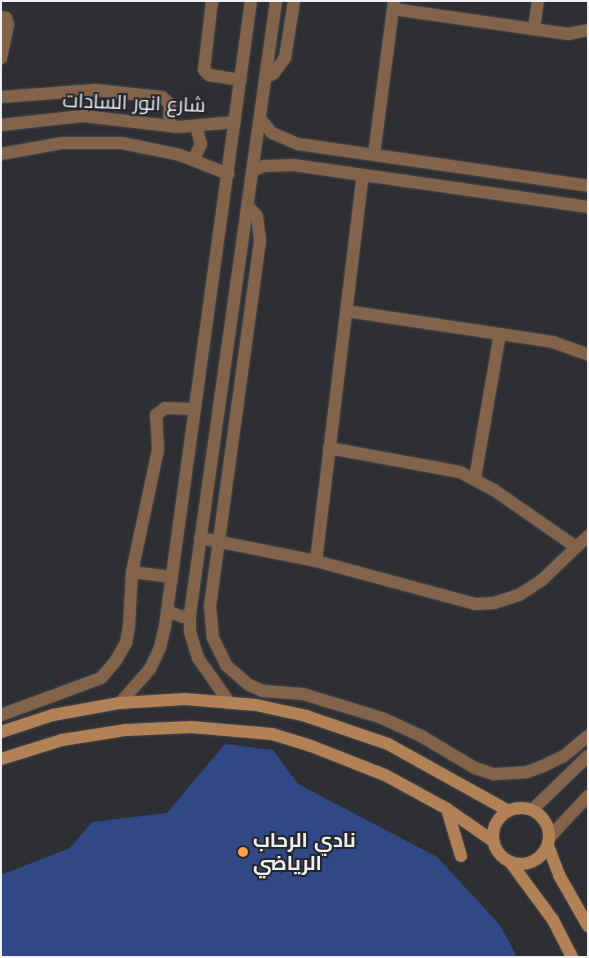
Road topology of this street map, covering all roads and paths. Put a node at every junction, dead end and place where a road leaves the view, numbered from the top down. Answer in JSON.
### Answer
{"nodes":[{"id":1,"x":212,"y":1,"type":"edge"},
{"id":2,"x":251,"y":1,"type":"edge"},
{"id":3,"x":276,"y":1,"type":"edge"},
{"id":4,"x":294,"y":1,"type":"edge"},
{"id":5,"x":538,"y":1,"type":"edge"},
{"id":6,"x":393,"y":5,"type":"edge"},
{"id":7,"x":1,"y":17,"type":"edge"},
{"id":8,"x":534,"y":29,"type":"junction"},
{"id":9,"x":588,"y":30,"type":"edge"},
{"id":10,"x":1,"y":58,"type":"edge"},
{"id":11,"x":265,"y":78,"type":"junction"},
{"id":12,"x":241,"y":80,"type":"junction"},
{"id":13,"x":1,"y":97,"type":"edge"},
{"id":14,"x":260,"y":119,"type":"junction"},
{"id":15,"x":235,"y":122,"type":"junction"},
{"id":16,"x":1,"y":125,"type":"edge"},
{"id":17,"x":169,"y":126,"type":"junction"},
{"id":18,"x":196,"y":127,"type":"junction"},
{"id":19,"x":1,"y":154,"type":"edge"},
{"id":20,"x":374,"y":155,"type":"junction"},
{"id":21,"x":193,"y":160,"type":"junction"},
{"id":22,"x":253,"y":170,"type":"junction"},
{"id":23,"x":228,"y":174,"type":"junction"},
{"id":24,"x":363,"y":175,"type":"junction"},
{"id":25,"x":588,"y":186,"type":"edge"},
{"id":26,"x":248,"y":206,"type":"junction"},
{"id":27,"x":588,"y":208,"type":"edge"},
{"id":28,"x":346,"y":311,"type":"junction"},
{"id":29,"x":500,"y":334,"type":"junction"},
{"id":30,"x":588,"y":355,"type":"edge"},
{"id":31,"x":195,"y":409,"type":"junction"},
{"id":32,"x":329,"y":448,"type":"junction"},
{"id":33,"x":475,"y":478,"type":"junction"},
{"id":34,"x":184,"y":488,"type":"junction"},
{"id":35,"x":206,"y":488,"type":"junction"},
{"id":36,"x":588,"y":536,"type":"edge"},
{"id":37,"x":200,"y":538,"type":"junction"},
{"id":38,"x":221,"y":542,"type":"junction"},
{"id":39,"x":576,"y":548,"type":"junction"},
{"id":40,"x":316,"y":561,"type":"junction"},
{"id":41,"x":132,"y":572,"type":"junction"},
{"id":42,"x":172,"y":576,"type":"junction"},
{"id":43,"x":167,"y":611,"type":"junction"},
{"id":44,"x":190,"y":614,"type":"junction"},
{"id":45,"x":229,"y":702,"type":"junction"},
{"id":46,"x":120,"y":703,"type":"junction"},
{"id":47,"x":1,"y":715,"type":"edge"},
{"id":48,"x":1,"y":732,"type":"edge"},
{"id":49,"x":588,"y":736,"type":"edge"},
{"id":50,"x":588,"y":756,"type":"edge"},
{"id":51,"x":1,"y":758,"type":"edge"},
{"id":52,"x":588,"y":796,"type":"edge"},
{"id":53,"x":447,"y":810,"type":"junction"},
{"id":54,"x":532,"y":810,"type":"junction"},
{"id":55,"x":509,"y":811,"type":"junction"},
{"id":56,"x":493,"y":841,"type":"junction"},
{"id":57,"x":548,"y":842,"type":"junction"},
{"id":58,"x":461,"y":856,"type":"dead end"},
{"id":59,"x":511,"y":863,"type":"junction"},
{"id":60,"x":588,"y":926,"type":"edge"},
{"id":61,"x":572,"y":957,"type":"edge"}],
"edges":[{"from":1,"to":12,"type":"street"},
{"from":2,"to":12,"type":"street"},
{"from":3,"to":11,"type":"street"},
{"from":4,"to":11,"type":"street"},
{"from":5,"to":8,"type":"street"},
{"from":6,"to":8,"type":"street"},
{"from":6,"to":20,"type":"street"},
{"from":7,"to":10,"type":"street"},
{"from":8,"to":9,"type":"street"},
{"from":11,"to":14,"type":"street"},
{"from":12,"to":15,"type":"street"},
{"from":13,"to":17,"type":"street"},
{"from":14,"to":20,"type":"street"},
{"from":14,"to":22,"type":"street"},
{"from":15,"to":18,"type":"street","name":"شارع انور السادات"},
{"from":15,"to":23,"type":"street"},
{"from":16,"to":17,"type":"street","name":"شارع انور السادات"},
{"from":17,"to":18,"type":"street","name":"شارع انور السادات"},
{"from":18,"to":21,"type":"street"},
{"from":19,"to":21,"type":"street","name":"شارع انور السادات"},
{"from":20,"to":25,"type":"street"},
{"from":21,"to":23,"type":"street","name":"شارع انور السادات"},
{"from":22,"to":24,"type":"street"},
{"from":22,"to":26,"type":"street"},
{"from":23,"to":31,"type":"street"},
{"from":24,"to":27,"type":"street"},
{"from":24,"to":28,"type":"street"},
{"from":26,"to":35,"type":"street"},
{"from":26,"to":38,"type":"street"},
{"from":28,"to":29,"type":"street"},
{"from":28,"to":32,"type":"street"},
{"from":29,"to":30,"type":"street"},
{"from":29,"to":33,"type":"street"},
{"from":31,"to":34,"type":"street"},
{"from":31,"to":41,"type":"street"},
{"from":32,"to":33,"type":"street"},
{"from":32,"to":40,"type":"street"},
{"from":33,"to":39,"type":"street"},
{"from":34,"to":35,"type":"street"},
{"from":34,"to":42,"type":"street"},
{"from":35,"to":37,"type":"street"},
{"from":36,"to":39,"type":"street"},
{"from":37,"to":38,"type":"street"},
{"from":37,"to":44,"type":"street"},
{"from":38,"to":40,"type":"street"},
{"from":38,"to":49,"type":"street"},
{"from":39,"to":40,"type":"street"},
{"from":41,"to":42,"type":"street"},
{"from":41,"to":47,"type":"street"},
{"from":42,"to":43,"type":"street"},
{"from":43,"to":44,"type":"street"},
{"from":43,"to":46,"type":"street"},
{"from":44,"to":45,"type":"street"},
{"from":45,"to":46,"type":"street"},
{"from":45,"to":55,"type":"street"},
{"from":46,"to":48,"type":"street"},
{"from":50,"to":54,"type":"street"},
{"from":51,"to":53,"type":"street"},
{"from":52,"to":57,"type":"street"},
{"from":53,"to":56,"type":"street"},
{"from":53,"to":58,"type":"street"},
{"from":54,"to":55,"type":"street"},
{"from":54,"to":57,"type":"street"},
{"from":55,"to":56,"type":"street"},
{"from":56,"to":59,"type":"street"},
{"from":57,"to":59,"type":"street"},
{"from":57,"to":60,"type":"street"},
{"from":59,"to":61,"type":"street"}]}
